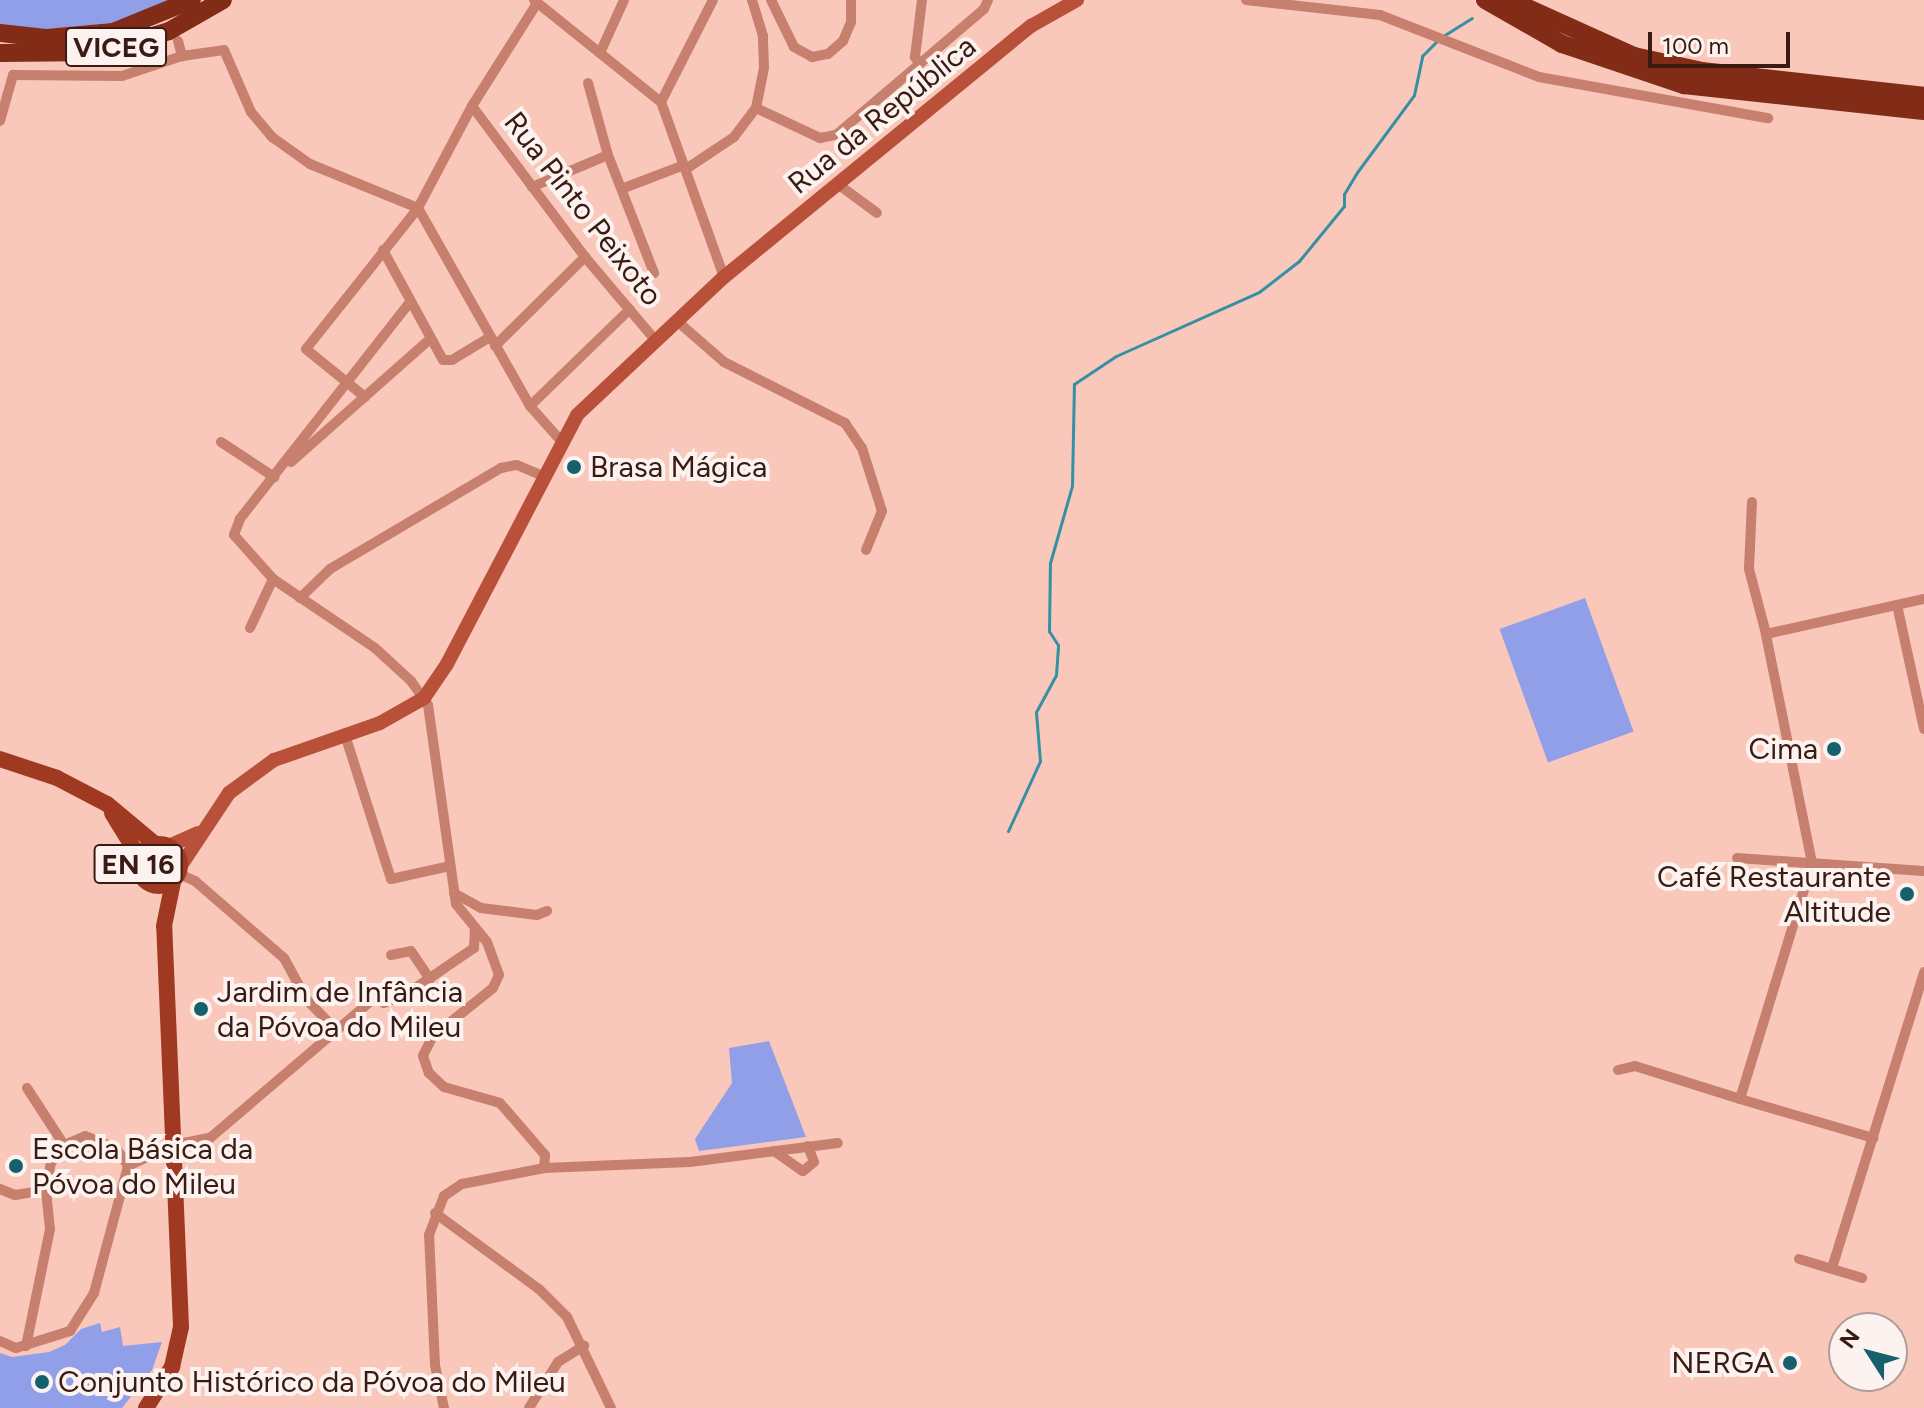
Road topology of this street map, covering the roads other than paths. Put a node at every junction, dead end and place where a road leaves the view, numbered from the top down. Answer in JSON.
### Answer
{"nodes":[{"id":1,"x":192,"y":0,"type":"edge"},
{"id":2,"x":223,"y":0,"type":"edge"},
{"id":3,"x":624,"y":0,"type":"edge"},
{"id":4,"x":713,"y":0,"type":"edge"},
{"id":5,"x":752,"y":0,"type":"edge"},
{"id":6,"x":771,"y":0,"type":"edge"},
{"id":7,"x":851,"y":0,"type":"edge"},
{"id":8,"x":922,"y":0,"type":"edge"},
{"id":9,"x":1246,"y":0,"type":"edge"},
{"id":10,"x":1485,"y":0,"type":"edge"},
{"id":11,"x":1510,"y":0,"type":"edge"},
{"id":12,"x":535,"y":1,"type":"edge"},
{"id":13,"x":1070,"y":1,"type":"edge"},
{"id":14,"x":986,"y":5,"type":"edge"},
{"id":15,"x":782,"y":28,"type":"junction"},
{"id":16,"x":0,"y":33,"type":"edge"},
{"id":17,"x":763,"y":36,"type":"junction"},
{"id":18,"x":178,"y":41,"type":"dead end"},
{"id":19,"x":0,"y":53,"type":"edge"},
{"id":20,"x":600,"y":53,"type":"junction"},
{"id":21,"x":182,"y":56,"type":"junction"},
{"id":22,"x":920,"y":64,"type":"junction"},
{"id":23,"x":588,"y":83,"type":"dead end"},
{"id":24,"x":1924,"y":96,"type":"edge"},
{"id":25,"x":661,"y":102,"type":"junction"},
{"id":26,"x":472,"y":106,"type":"junction"},
{"id":27,"x":756,"y":108,"type":"junction"},
{"id":28,"x":1924,"y":111,"type":"edge"},
{"id":29,"x":1768,"y":118,"type":"dead end"},
{"id":30,"x":0,"y":121,"type":"edge"},
{"id":31,"x":608,"y":155,"type":"junction"},
{"id":32,"x":685,"y":167,"type":"junction"},
{"id":33,"x":839,"y":185,"type":"junction"},
{"id":34,"x":532,"y":187,"type":"junction"},
{"id":35,"x":624,"y":188,"type":"junction"},
{"id":36,"x":418,"y":208,"type":"junction"},
{"id":37,"x":877,"y":213,"type":"dead end"},
{"id":38,"x":383,"y":250,"type":"junction"},
{"id":39,"x":585,"y":257,"type":"junction"},
{"id":40,"x":654,"y":273,"type":"dead end"},
{"id":41,"x":724,"y":277,"type":"junction"},
{"id":42,"x":410,"y":302,"type":"junction"},
{"id":43,"x":630,"y":309,"type":"junction"},
{"id":44,"x":677,"y":321,"type":"junction"},
{"id":45,"x":430,"y":339,"type":"junction"},
{"id":46,"x":656,"y":341,"type":"junction"},
{"id":47,"x":492,"y":342,"type":"junction"},
{"id":48,"x":348,"y":382,"type":"junction"},
{"id":49,"x":365,"y":397,"type":"junction"},
{"id":50,"x":530,"y":406,"type":"junction"},
{"id":51,"x":221,"y":442,"type":"dead end"},
{"id":52,"x":562,"y":442,"type":"junction"},
{"id":53,"x":283,"y":468,"type":"junction"},
{"id":54,"x":274,"y":477,"type":"junction"},
{"id":55,"x":545,"y":477,"type":"junction"},
{"id":56,"x":1752,"y":502,"type":"dead end"},
{"id":57,"x":866,"y":550,"type":"dead end"},
{"id":58,"x":273,"y":579,"type":"junction"},
{"id":59,"x":300,"y":598,"type":"junction"},
{"id":60,"x":1924,"y":599,"type":"edge"},
{"id":61,"x":1897,"y":605,"type":"junction"},
{"id":62,"x":250,"y":628,"type":"dead end"},
{"id":63,"x":1766,"y":634,"type":"junction"},
{"id":64,"x":420,"y":702,"type":"junction"},
{"id":65,"x":1924,"y":729,"type":"edge"},
{"id":66,"x":345,"y":735,"type":"junction"},
{"id":67,"x":0,"y":759,"type":"edge"},
{"id":68,"x":107,"y":804,"type":"junction"},
{"id":69,"x":198,"y":833,"type":"junction"},
{"id":70,"x":162,"y":845,"type":"junction"},
{"id":71,"x":139,"y":857,"type":"junction"},
{"id":72,"x":1737,"y":858,"type":"dead end"},
{"id":73,"x":1812,"y":863,"type":"junction"},
{"id":74,"x":450,"y":866,"type":"junction"},
{"id":75,"x":1924,"y":871,"type":"edge"},
{"id":76,"x":177,"y":874,"type":"junction"},
{"id":77,"x":148,"y":885,"type":"junction"},
{"id":78,"x":454,"y":893,"type":"junction"},
{"id":79,"x":547,"y":911,"type":"dead end"},
{"id":80,"x":164,"y":926,"type":"junction"},
{"id":81,"x":475,"y":930,"type":"junction"},
{"id":82,"x":391,"y":955,"type":"dead end"},
{"id":83,"x":1924,"y":972,"type":"edge"},
{"id":84,"x":430,"y":979,"type":"junction"},
{"id":85,"x":334,"y":1028,"type":"junction"},
{"id":86,"x":1618,"y":1070,"type":"dead end"},
{"id":87,"x":27,"y":1088,"type":"dead end"},
{"id":88,"x":1740,"y":1099,"type":"junction"},
{"id":89,"x":1873,"y":1138,"type":"junction"},
{"id":90,"x":838,"y":1143,"type":"dead end"},
{"id":91,"x":64,"y":1145,"type":"junction"},
{"id":92,"x":173,"y":1145,"type":"junction"},
{"id":93,"x":808,"y":1146,"type":"junction"},
{"id":94,"x":774,"y":1151,"type":"junction"},
{"id":95,"x":128,"y":1166,"type":"junction"},
{"id":96,"x":544,"y":1168,"type":"junction"},
{"id":97,"x":0,"y":1189,"type":"edge"},
{"id":98,"x":46,"y":1190,"type":"junction"},
{"id":99,"x":435,"y":1213,"type":"junction"},
{"id":100,"x":1799,"y":1259,"type":"dead end"},
{"id":101,"x":1832,"y":1268,"type":"junction"},
{"id":102,"x":1862,"y":1278,"type":"dead end"},
{"id":103,"x":0,"y":1341,"type":"edge"},
{"id":104,"x":26,"y":1346,"type":"junction"},
{"id":105,"x":584,"y":1346,"type":"junction"},
{"id":106,"x":146,"y":1408,"type":"edge"},
{"id":107,"x":444,"y":1408,"type":"edge"},
{"id":108,"x":529,"y":1408,"type":"edge"},
{"id":109,"x":611,"y":1408,"type":"edge"}],
"edges":[{"from":1,"to":16,"type":"highway","number":"VICEG"},
{"from":2,"to":19,"type":"highway","number":"VICEG"},
{"from":3,"to":20,"type":"street"},
{"from":4,"to":25,"type":"street"},
{"from":5,"to":17,"type":"street"},
{"from":6,"to":15,"type":"street"},
{"from":7,"to":15,"type":"street"},
{"from":8,"to":22,"type":"street"},
{"from":9,"to":29,"type":"street"},
{"from":10,"to":28,"type":"highway"},
{"from":11,"to":24,"type":"highway"},
{"from":12,"to":20,"type":"street"},
{"from":12,"to":26,"type":"street"},
{"from":13,"to":33,"type":"street","name":"Rua da República"},
{"from":14,"to":22,"type":"street"},
{"from":15,"to":17,"type":"street"},
{"from":17,"to":27,"type":"street"},
{"from":18,"to":21,"type":"street"},
{"from":20,"to":25,"type":"street"},
{"from":21,"to":30,"type":"street"},
{"from":21,"to":36,"type":"street"},
{"from":22,"to":27,"type":"street"},
{"from":23,"to":31,"type":"street"},
{"from":25,"to":32,"type":"street"},
{"from":26,"to":34,"type":"street","name":"Rua Pinto Peixoto"},
{"from":26,"to":36,"type":"street"},
{"from":27,"to":32,"type":"street"},
{"from":31,"to":34,"type":"street"},
{"from":31,"to":35,"type":"street"},
{"from":32,"to":35,"type":"street"},
{"from":32,"to":41,"type":"street"},
{"from":33,"to":37,"type":"street"},
{"from":33,"to":41,"type":"street","name":"Rua da República"},
{"from":34,"to":39,"type":"street","name":"Rua Pinto Peixoto"},
{"from":35,"to":40,"type":"street"},
{"from":36,"to":38,"type":"street"},
{"from":36,"to":47,"type":"street"},
{"from":38,"to":42,"type":"street"},
{"from":38,"to":48,"type":"street"},
{"from":39,"to":43,"type":"street","name":"Rua Pinto Peixoto"},
{"from":39,"to":47,"type":"street"},
{"from":41,"to":44,"type":"street","name":"Rua da República"},
{"from":42,"to":45,"type":"street"},
{"from":42,"to":48,"type":"street"},
{"from":43,"to":46,"type":"street","name":"Rua Pinto Peixoto"},
{"from":43,"to":50,"type":"street"},
{"from":44,"to":46,"type":"street","name":"Rua da República"},
{"from":44,"to":57,"type":"street"},
{"from":45,"to":47,"type":"street"},
{"from":45,"to":49,"type":"street"},
{"from":46,"to":52,"type":"street","name":"Rua da República"},
{"from":47,"to":50,"type":"street"},
{"from":48,"to":49,"type":"street"},
{"from":48,"to":53,"type":"street"},
{"from":49,"to":53,"type":"street"},
{"from":50,"to":52,"type":"street"},
{"from":51,"to":54,"type":"street"},
{"from":52,"to":55,"type":"street","name":"Rua da República"},
{"from":53,"to":54,"type":"street"},
{"from":54,"to":58,"type":"street"},
{"from":55,"to":59,"type":"street"},
{"from":55,"to":64,"type":"street","name":"Rua da República"},
{"from":56,"to":63,"type":"street"},
{"from":58,"to":59,"type":"street"},
{"from":58,"to":62,"type":"street"},
{"from":59,"to":64,"type":"street"},
{"from":60,"to":61,"type":"street"},
{"from":61,"to":63,"type":"street"},
{"from":61,"to":65,"type":"street"},
{"from":63,"to":73,"type":"street"},
{"from":64,"to":66,"type":"street"},
{"from":64,"to":74,"type":"street"},
{"from":66,"to":69,"type":"street"},
{"from":66,"to":74,"type":"street"},
{"from":67,"to":68,"type":"main road","number":"EN 16"},
{"from":68,"to":70,"type":"main road","number":"EN 16"},
{"from":68,"to":71,"type":"main road","number":"EN 16"},
{"from":69,"to":70,"type":"street"},
{"from":69,"to":76,"type":"street"},
{"from":70,"to":71,"type":"main road","number":"EN 16"},
{"from":70,"to":76,"type":"main road","number":"EN 16"},
{"from":71,"to":77,"type":"main road","number":"EN 16"},
{"from":72,"to":73,"type":"street"},
{"from":73,"to":75,"type":"street"},
{"from":73,"to":88,"type":"street"},
{"from":74,"to":78,"type":"street"},
{"from":76,"to":77,"type":"main road","number":"EN 16"},
{"from":76,"to":80,"type":"main road","number":"EN 16"},
{"from":76,"to":85,"type":"street"},
{"from":77,"to":80,"type":"main road","number":"EN 16"},
{"from":78,"to":79,"type":"street"},
{"from":78,"to":81,"type":"street"},
{"from":80,"to":92,"type":"main road","number":"EN 16"},
{"from":81,"to":84,"type":"street"},
{"from":81,"to":96,"type":"street"},
{"from":82,"to":84,"type":"street"},
{"from":83,"to":89,"type":"street"},
{"from":84,"to":85,"type":"street"},
{"from":85,"to":92,"type":"street"},
{"from":86,"to":88,"type":"street"},
{"from":87,"to":91,"type":"street"},
{"from":88,"to":89,"type":"street"},
{"from":89,"to":101,"type":"street"},
{"from":90,"to":93,"type":"street"},
{"from":91,"to":95,"type":"street"},
{"from":91,"to":98,"type":"street"},
{"from":92,"to":95,"type":"street"},
{"from":92,"to":106,"type":"main road","number":"EN 16"},
{"from":93,"to":94,"type":"street"},
{"from":93,"to":94,"type":"street"},
{"from":94,"to":96,"type":"street"},
{"from":95,"to":104,"type":"street"},
{"from":96,"to":99,"type":"street"},
{"from":97,"to":98,"type":"street"},
{"from":98,"to":104,"type":"street"},
{"from":99,"to":105,"type":"street"},
{"from":99,"to":107,"type":"street"},
{"from":100,"to":101,"type":"street"},
{"from":101,"to":102,"type":"street"},
{"from":103,"to":104,"type":"street"},
{"from":105,"to":108,"type":"street"},
{"from":105,"to":109,"type":"street"}]}
